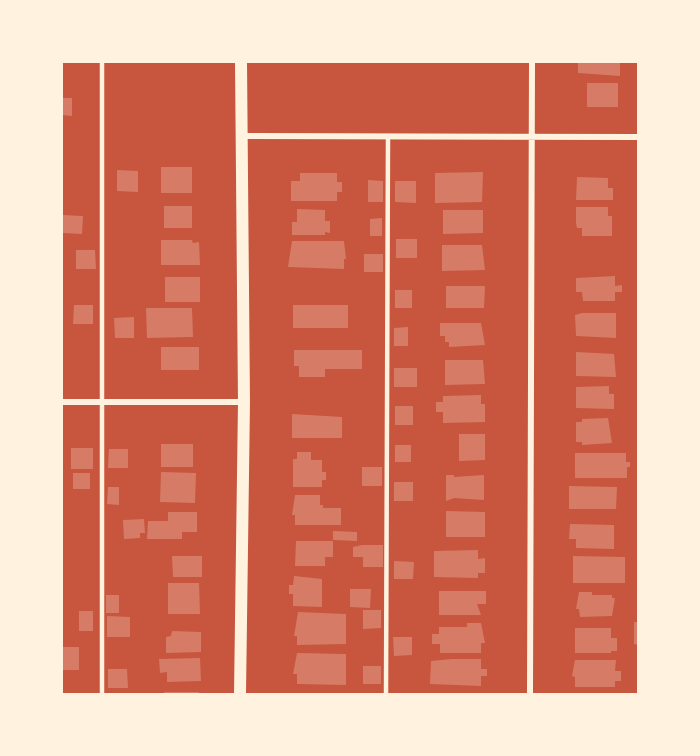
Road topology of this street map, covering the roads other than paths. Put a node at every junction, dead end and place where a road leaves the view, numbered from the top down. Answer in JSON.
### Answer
{"nodes":[{"id":1,"x":102,"y":62,"type":"edge"},
{"id":2,"x":241,"y":62,"type":"edge"},
{"id":3,"x":532,"y":62,"type":"edge"},
{"id":4,"x":531,"y":135,"type":"junction"},
{"id":5,"x":242,"y":136,"type":"junction"},
{"id":6,"x":387,"y":136,"type":"junction"},
{"id":7,"x":639,"y":137,"type":"edge"},
{"id":8,"x":62,"y":402,"type":"edge"},
{"id":9,"x":101,"y":402,"type":"junction"},
{"id":10,"x":244,"y":402,"type":"junction"},
{"id":11,"x":102,"y":694,"type":"edge"},
{"id":12,"x":240,"y":694,"type":"edge"},
{"id":13,"x":386,"y":694,"type":"edge"},
{"id":14,"x":530,"y":694,"type":"edge"}],
"edges":[{"from":1,"to":9,"type":"lane"},
{"from":2,"to":5,"type":"main road"},
{"from":3,"to":4,"type":"street"},
{"from":4,"to":6,"type":"street"},
{"from":4,"to":7,"type":"street"},
{"from":4,"to":14,"type":"street"},
{"from":5,"to":6,"type":"street"},
{"from":5,"to":10,"type":"main road"},
{"from":6,"to":13,"type":"lane"},
{"from":8,"to":9,"type":"street"},
{"from":9,"to":10,"type":"street"},
{"from":9,"to":11,"type":"lane"},
{"from":10,"to":12,"type":"main road"}]}
